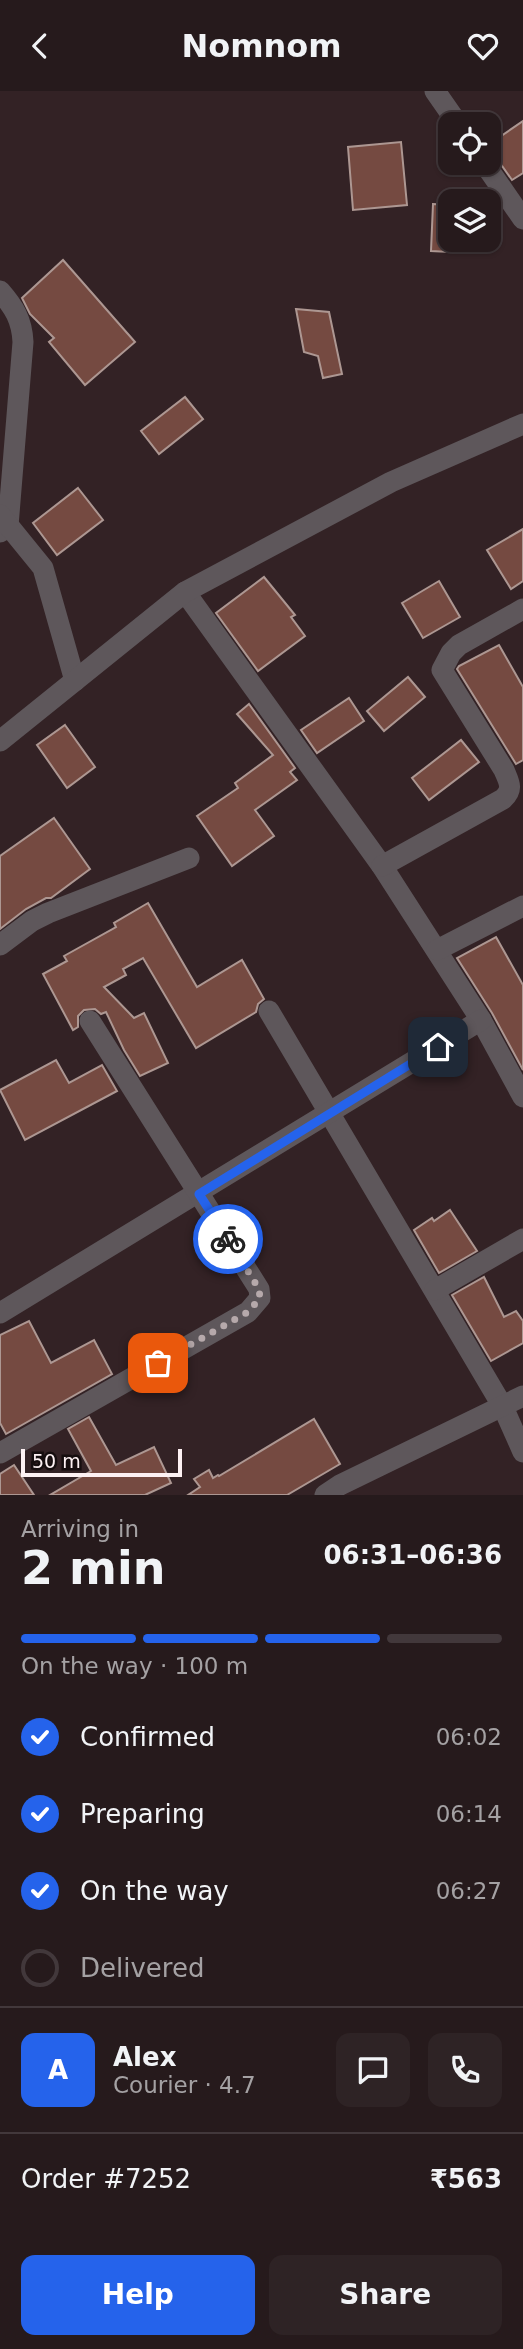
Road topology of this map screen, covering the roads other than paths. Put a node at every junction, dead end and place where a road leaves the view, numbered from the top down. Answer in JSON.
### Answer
{"nodes":[{"id":1,"x":435,"y":91,"type":"edge"},
{"id":2,"x":450,"y":112,"type":"edge"},
{"id":3,"x":493,"y":175,"type":"edge"},
{"id":4,"x":523,"y":219,"type":"edge"},
{"id":5,"x":0,"y":291,"type":"edge"},
{"id":6,"x":523,"y":424,"type":"edge"},
{"id":7,"x":3,"y":525,"type":"edge"},
{"id":8,"x":186,"y":592,"type":"junction"},
{"id":9,"x":523,"y":609,"type":"edge"},
{"id":10,"x":75,"y":681,"type":"junction"},
{"id":11,"x":0,"y":741,"type":"edge"},
{"id":12,"x":188,"y":858,"type":"dead end"},
{"id":13,"x":382,"y":866,"type":"junction"},
{"id":14,"x":523,"y":906,"type":"edge"},
{"id":15,"x":0,"y":945,"type":"edge"},
{"id":16,"x":437,"y":950,"type":"junction"},
{"id":17,"x":268,"y":1011,"type":"dead end"},
{"id":18,"x":481,"y":1020,"type":"junction"},
{"id":19,"x":90,"y":1021,"type":"dead end"},
{"id":20,"x":519,"y":1084,"type":"edge"},
{"id":21,"x":331,"y":1113,"type":"junction"},
{"id":22,"x":199,"y":1194,"type":"junction"},
{"id":23,"x":523,"y":1239,"type":"edge"},
{"id":24,"x":435,"y":1290,"type":"junction"},
{"id":25,"x":0,"y":1313,"type":"edge"},
{"id":26,"x":523,"y":1396,"type":"edge"},
{"id":27,"x":503,"y":1407,"type":"junction"},
{"id":28,"x":523,"y":1452,"type":"edge"},
{"id":29,"x":0,"y":1453,"type":"edge"},
{"id":30,"x":337,"y":1492,"type":"edge"}],
"edges":[{"from":1,"to":2,"type":"street"},
{"from":3,"to":4,"type":"street"},
{"from":5,"to":7,"type":"street"},
{"from":6,"to":8,"type":"street"},
{"from":7,"to":10,"type":"street"},
{"from":8,"to":10,"type":"street"},
{"from":8,"to":13,"type":"street"},
{"from":9,"to":13,"type":"street"},
{"from":10,"to":11,"type":"street"},
{"from":12,"to":15,"type":"street"},
{"from":13,"to":16,"type":"street"},
{"from":14,"to":16,"type":"street"},
{"from":16,"to":18,"type":"street"},
{"from":17,"to":21,"type":"street"},
{"from":18,"to":20,"type":"street"},
{"from":18,"to":21,"type":"street"},
{"from":19,"to":22,"type":"street"},
{"from":21,"to":22,"type":"street"},
{"from":21,"to":24,"type":"street"},
{"from":22,"to":25,"type":"street"},
{"from":22,"to":29,"type":"street"},
{"from":23,"to":24,"type":"street"},
{"from":24,"to":27,"type":"street"},
{"from":26,"to":27,"type":"street"},
{"from":27,"to":28,"type":"street"},
{"from":27,"to":30,"type":"street"}]}
